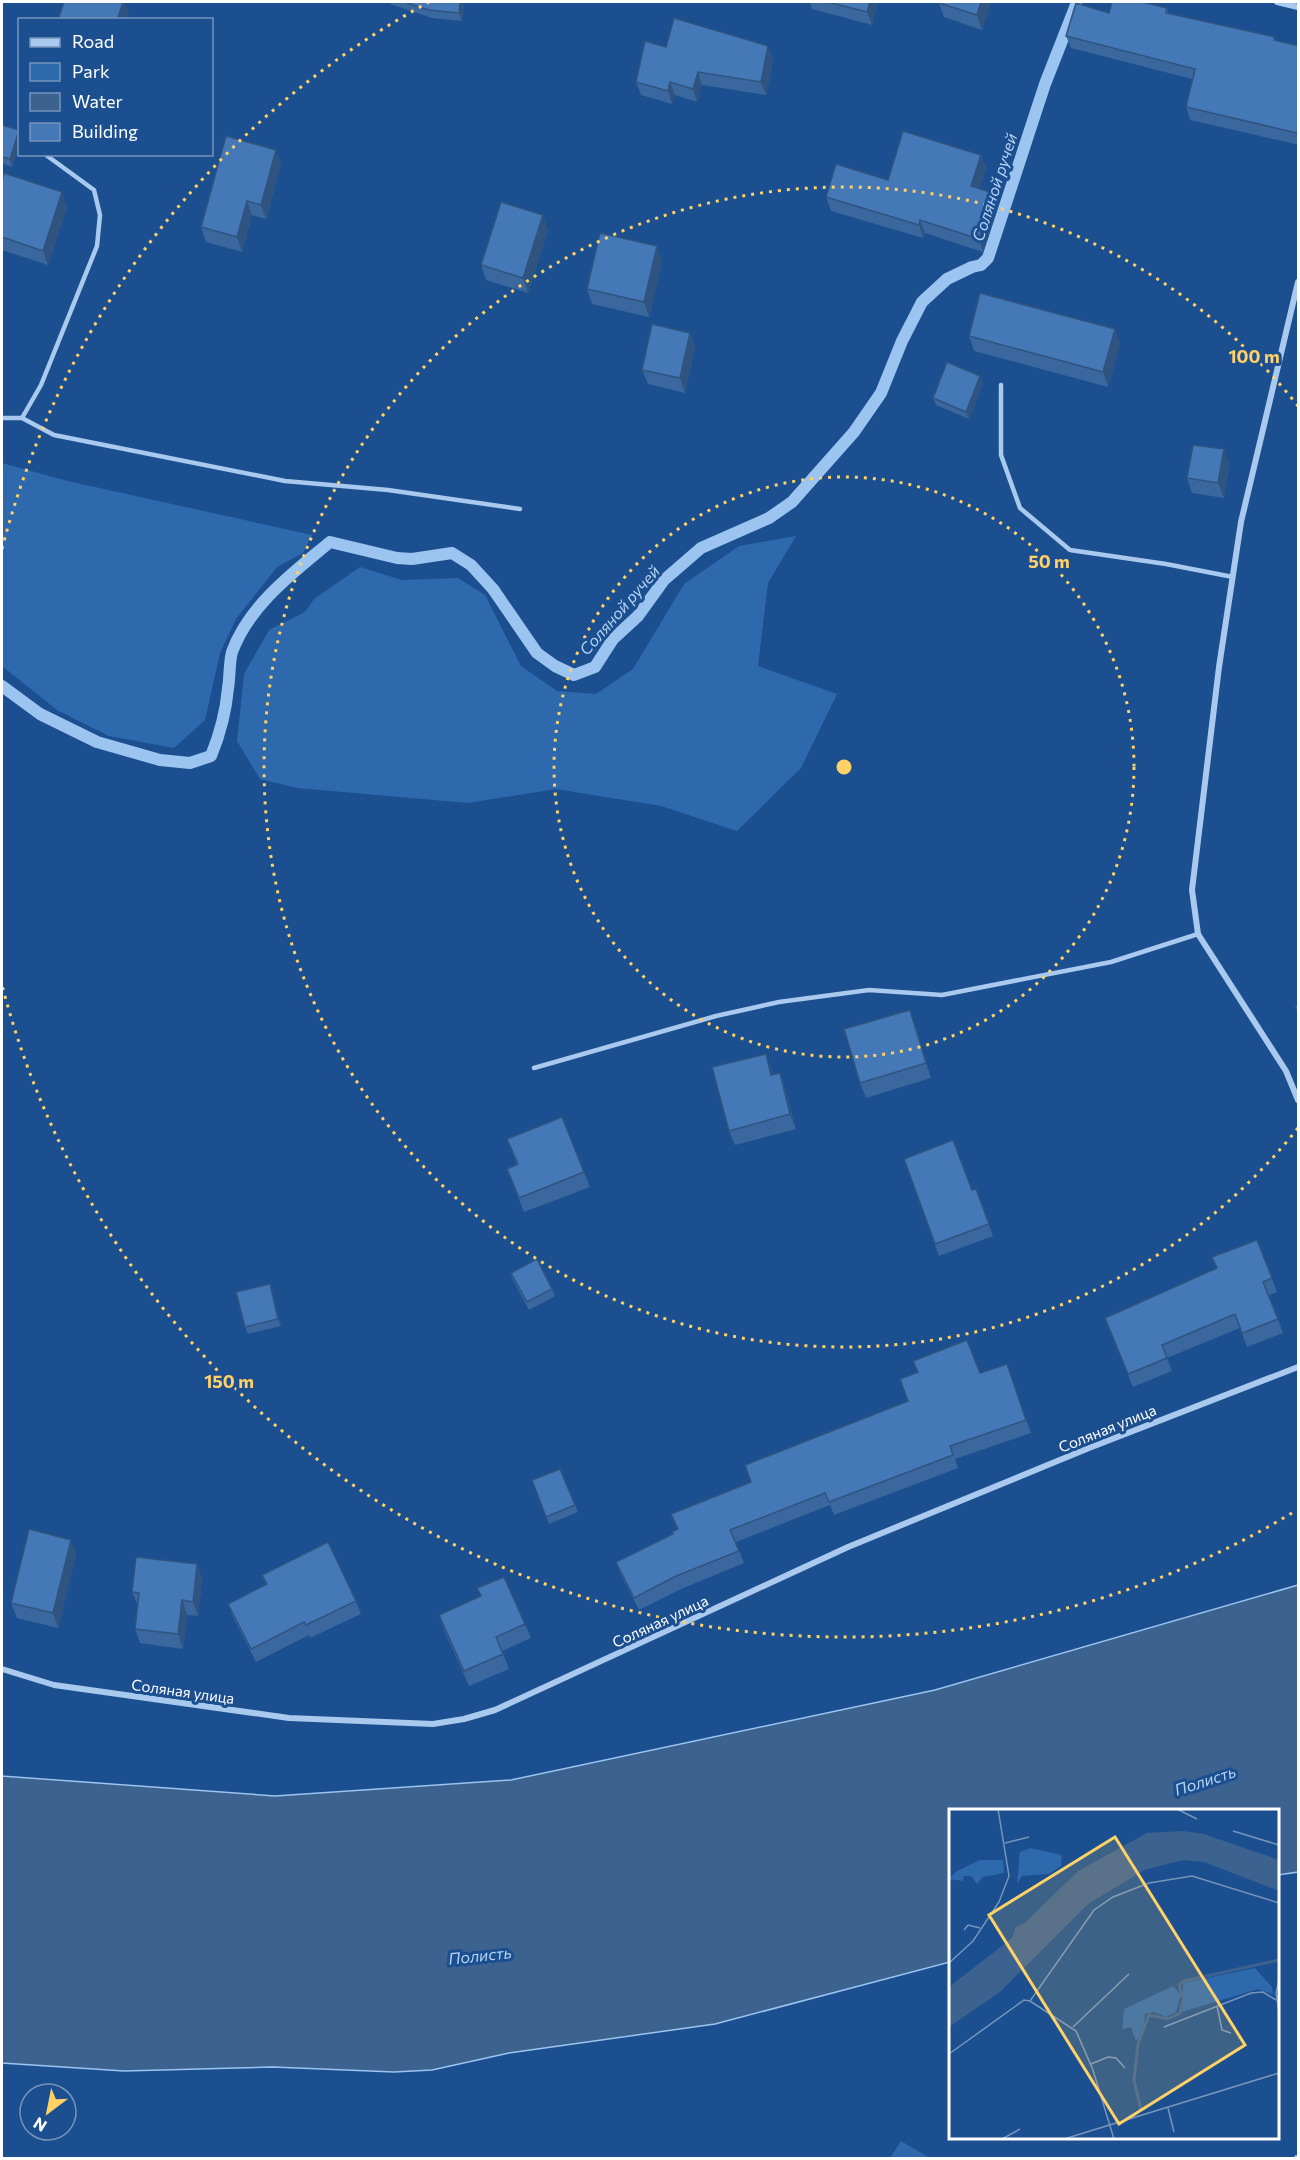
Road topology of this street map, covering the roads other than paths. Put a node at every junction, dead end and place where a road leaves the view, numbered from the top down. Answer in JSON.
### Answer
{"nodes":[{"id":1,"x":1277,"y":2,"type":"edge"},
{"id":2,"x":1299,"y":7,"type":"edge"},
{"id":3,"x":47,"y":156,"type":"edge"},
{"id":4,"x":1299,"y":282,"type":"edge"},
{"id":5,"x":1001,"y":385,"type":"dead end"},
{"id":6,"x":2,"y":418,"type":"edge"},
{"id":7,"x":22,"y":418,"type":"junction"},
{"id":8,"x":520,"y":509,"type":"dead end"},
{"id":9,"x":1233,"y":577,"type":"junction"},
{"id":10,"x":1198,"y":934,"type":"junction"},
{"id":11,"x":534,"y":1068,"type":"dead end"},
{"id":12,"x":1299,"y":1100,"type":"edge"},
{"id":13,"x":1299,"y":1367,"type":"edge"},
{"id":14,"x":2,"y":1669,"type":"edge"}],
"edges":[{"from":1,"to":2,"type":"street"},
{"from":3,"to":7,"type":"lane"},
{"from":4,"to":9,"type":"street"},
{"from":5,"to":9,"type":"lane"},
{"from":6,"to":7,"type":"lane"},
{"from":7,"to":8,"type":"lane"},
{"from":9,"to":10,"type":"street"},
{"from":10,"to":11,"type":"lane"},
{"from":10,"to":12,"type":"street"},
{"from":13,"to":14,"type":"street","name":"Соляная улица"}]}
